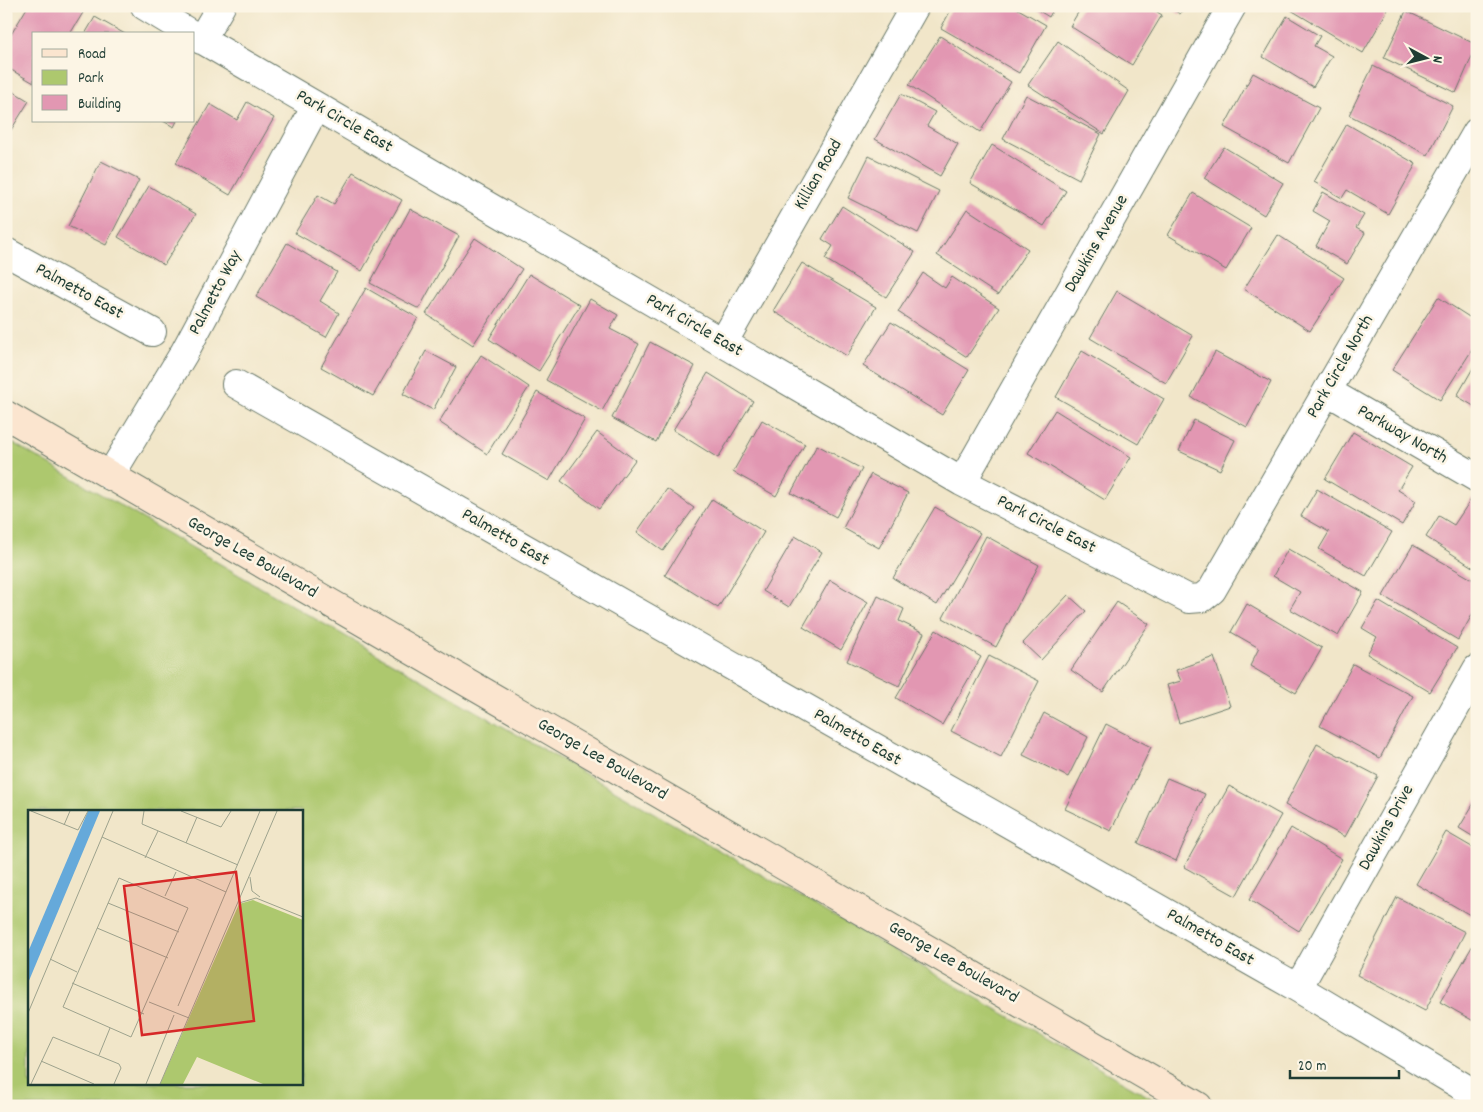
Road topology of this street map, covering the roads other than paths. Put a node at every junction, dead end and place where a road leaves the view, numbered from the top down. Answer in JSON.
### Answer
{"nodes":[{"id":1,"x":145,"y":6,"type":"edge"},
{"id":2,"x":221,"y":6,"type":"edge"},
{"id":3,"x":915,"y":6,"type":"edge"},
{"id":4,"x":1232,"y":6,"type":"edge"},
{"id":5,"x":189,"y":32,"type":"edge"},
{"id":6,"x":196,"y":36,"type":"edge"},
{"id":7,"x":316,"y":106,"type":"junction"},
{"id":8,"x":1477,"y":132,"type":"edge"},
{"id":9,"x":6,"y":252,"type":"edge"},
{"id":10,"x":152,"y":332,"type":"dead end"},
{"id":11,"x":724,"y":343,"type":"junction"},
{"id":12,"x":236,"y":384,"type":"dead end"},
{"id":13,"x":1327,"y":391,"type":"junction"},
{"id":14,"x":6,"y":414,"type":"edge"},
{"id":15,"x":110,"y":476,"type":"junction"},
{"id":16,"x":1477,"y":478,"type":"edge"},
{"id":17,"x":962,"y":482,"type":"junction"},
{"id":18,"x":1202,"y":598,"type":"joint"},
{"id":19,"x":1477,"y":669,"type":"edge"},
{"id":20,"x":1298,"y":988,"type":"junction"},
{"id":21,"x":1149,"y":1076,"type":"junction"},
{"id":22,"x":1477,"y":1095,"type":"edge"},
{"id":23,"x":1173,"y":1106,"type":"edge"},
{"id":24,"x":1198,"y":1106,"type":"edge"}],
"edges":[{"from":1,"to":5,"type":"street","name":"Park Circle East"},
{"from":2,"to":6,"type":"street"},
{"from":3,"to":11,"type":"street","name":"Killian Road"},
{"from":4,"to":17,"type":"street","name":"Dawkins Avenue"},
{"from":6,"to":7,"type":"street","name":"Park Circle East"},
{"from":7,"to":11,"type":"street","name":"Park Circle East"},
{"from":7,"to":15,"type":"street","name":"Palmetto Way"},
{"from":8,"to":13,"type":"street","name":"Park Circle North"},
{"from":9,"to":10,"type":"street","name":"Palmetto East"},
{"from":11,"to":17,"type":"street","name":"Park Circle East"},
{"from":12,"to":20,"type":"street","name":"Palmetto East"},
{"from":13,"to":16,"type":"street","name":"Parkway North"},
{"from":13,"to":18,"type":"street","name":"Park Circle North"},
{"from":14,"to":15,"type":"main road","name":"George Lee Boulevard"},
{"from":15,"to":21,"type":"main road","name":"George Lee Boulevard"},
{"from":17,"to":18,"type":"street","name":"Park Circle East"},
{"from":19,"to":20,"type":"street","name":"Dawkins Drive"},
{"from":20,"to":22,"type":"street","name":"Palmetto East"},
{"from":21,"to":23,"type":"main road"},
{"from":21,"to":24,"type":"main road","name":"George Lee Boulevard"}]}
